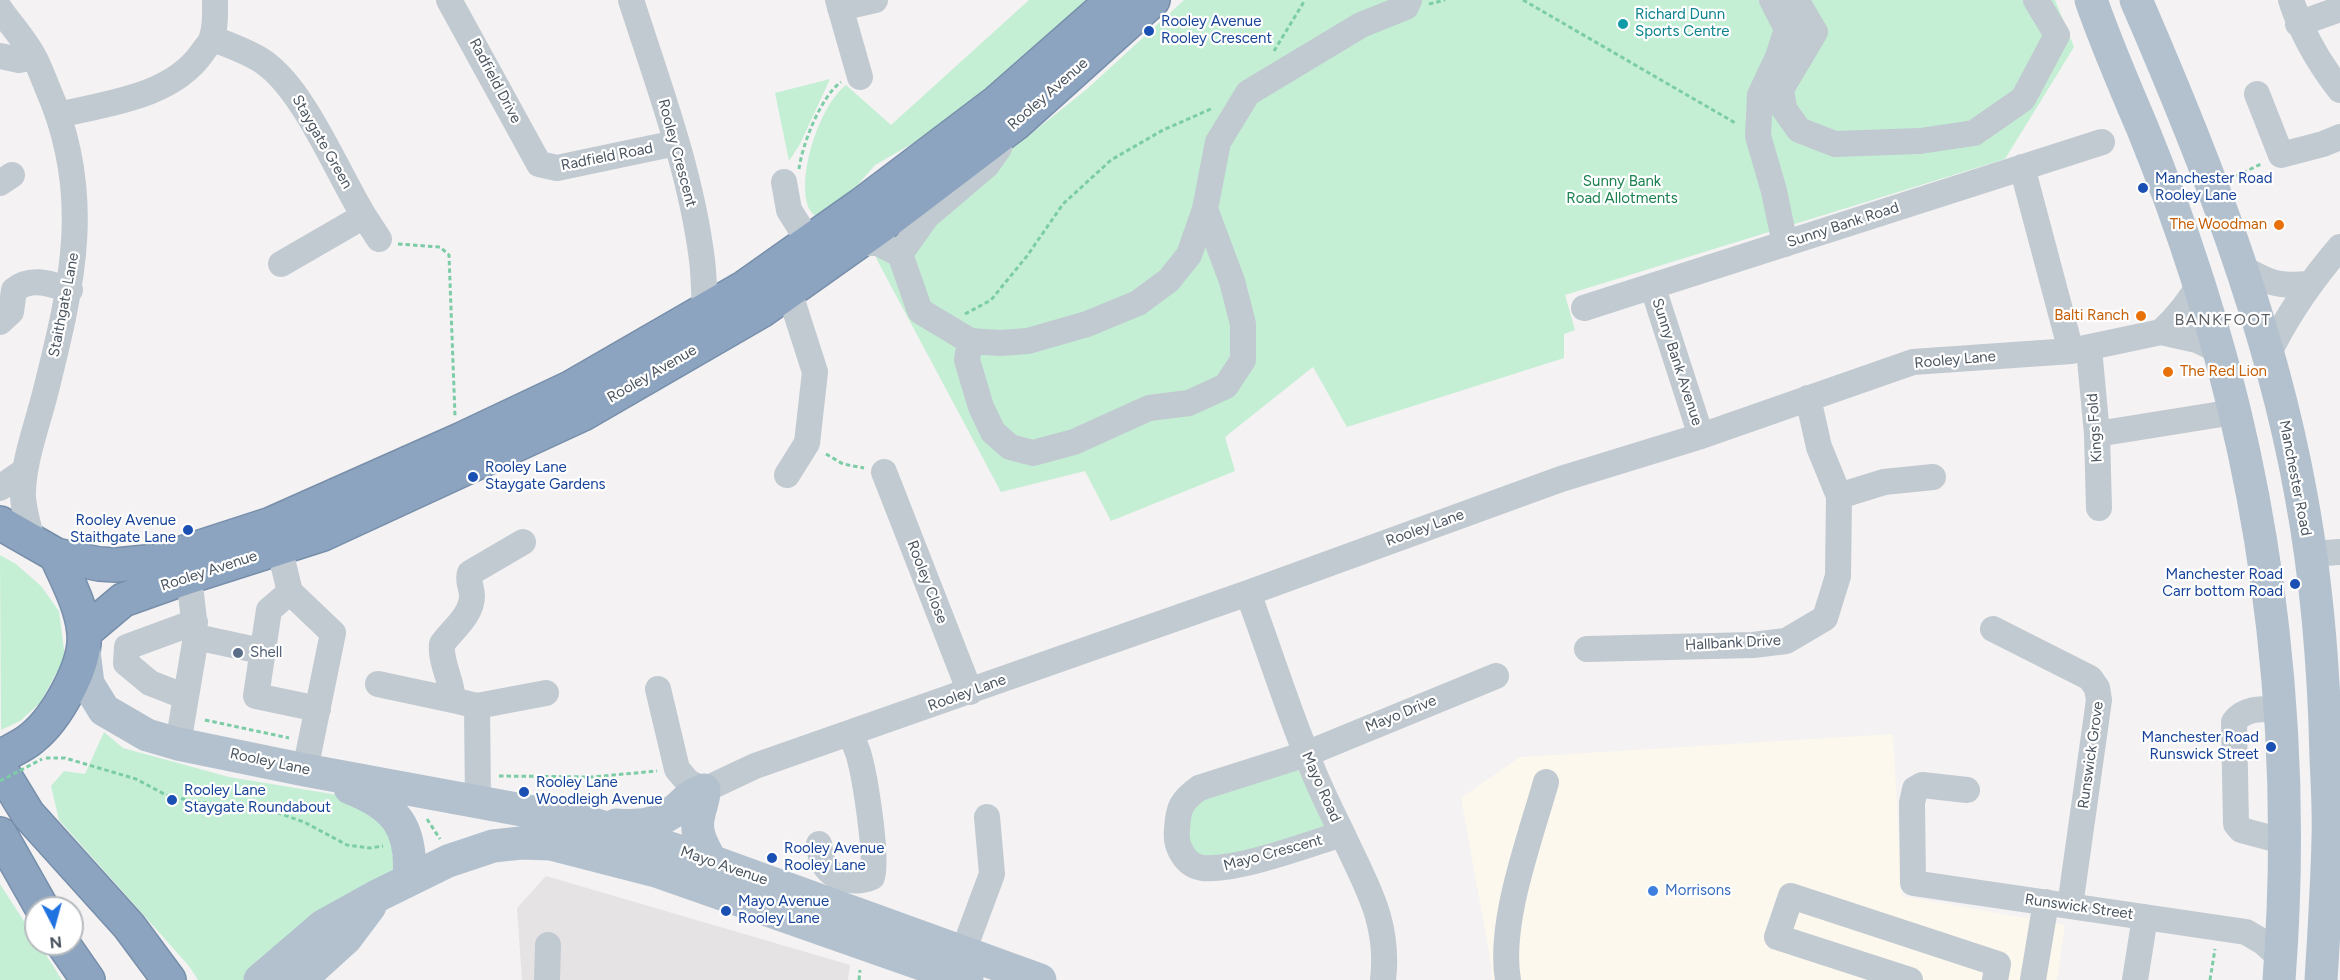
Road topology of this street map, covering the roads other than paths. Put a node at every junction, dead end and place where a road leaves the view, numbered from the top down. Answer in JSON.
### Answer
{"nodes":[{"id":1,"x":215,"y":0,"type":"edge"},
{"id":2,"x":449,"y":0,"type":"edge"},
{"id":3,"x":631,"y":0,"type":"edge"},
{"id":4,"x":875,"y":0,"type":"edge"},
{"id":5,"x":1113,"y":0,"type":"edge"},
{"id":6,"x":1154,"y":0,"type":"edge"},
{"id":7,"x":1369,"y":0,"type":"edge"},
{"id":8,"x":1409,"y":0,"type":"edge"},
{"id":9,"x":1772,"y":0,"type":"edge"},
{"id":10,"x":1796,"y":0,"type":"edge"},
{"id":11,"x":2036,"y":0,"type":"edge"},
{"id":12,"x":2083,"y":0,"type":"edge"},
{"id":13,"x":2091,"y":0,"type":"edge"},
{"id":14,"x":2136,"y":0,"type":"edge"},
{"id":15,"x":839,"y":4,"type":"edge"},
{"id":16,"x":0,"y":9,"type":"edge"},
{"id":17,"x":2340,"y":9,"type":"edge"},
{"id":18,"x":2295,"y":12,"type":"edge"},
{"id":19,"x":1361,"y":25,"type":"junction"},
{"id":20,"x":2103,"y":37,"type":"junction"},
{"id":21,"x":212,"y":38,"type":"junction"},
{"id":22,"x":0,"y":56,"type":"edge"},
{"id":23,"x":34,"y":57,"type":"junction"},
{"id":24,"x":860,"y":77,"type":"road end"},
{"id":25,"x":2340,"y":90,"type":"edge"},
{"id":26,"x":2257,"y":94,"type":"dead end"},
{"id":27,"x":59,"y":115,"type":"junction"},
{"id":28,"x":1015,"y":124,"type":"junction"},
{"id":29,"x":2340,"y":137,"type":"edge"},
{"id":30,"x":2102,"y":142,"type":"dead end"},
{"id":31,"x":676,"y":143,"type":"junction"},
{"id":32,"x":539,"y":164,"type":"joint"},
{"id":33,"x":2022,"y":167,"type":"junction"},
{"id":34,"x":791,"y":177,"type":"road end"},
{"id":35,"x":1205,"y":209,"type":"junction"},
{"id":36,"x":364,"y":216,"type":"junction"},
{"id":37,"x":380,"y":239,"type":"road end"},
{"id":38,"x":809,"y":242,"type":"junction"},
{"id":39,"x":857,"y":243,"type":"junction"},
{"id":40,"x":1785,"y":244,"type":"junction"},
{"id":41,"x":2340,"y":247,"type":"edge"},
{"id":42,"x":900,"y":254,"type":"junction"},
{"id":43,"x":281,"y":264,"type":"dead end"},
{"id":44,"x":2241,"y":267,"type":"junction"},
{"id":45,"x":2199,"y":284,"type":"junction"},
{"id":46,"x":2308,"y":285,"type":"junction"},
{"id":47,"x":1653,"y":288,"type":"junction"},
{"id":48,"x":70,"y":290,"type":"junction"},
{"id":49,"x":789,"y":291,"type":"junction"},
{"id":50,"x":1584,"y":308,"type":"dead end"},
{"id":51,"x":4,"y":310,"type":"edge"},
{"id":52,"x":705,"y":310,"type":"junction"},
{"id":53,"x":2161,"y":333,"type":"junction"},
{"id":54,"x":969,"y":341,"type":"junction"},
{"id":55,"x":2080,"y":350,"type":"junction"},
{"id":56,"x":2218,"y":350,"type":"junction"},
{"id":57,"x":2268,"y":355,"type":"junction"},
{"id":58,"x":1808,"y":398,"type":"junction"},
{"id":59,"x":2234,"y":412,"type":"junction"},
{"id":60,"x":2097,"y":434,"type":"junction"},
{"id":61,"x":1701,"y":436,"type":"junction"},
{"id":62,"x":24,"y":471,"type":"junction"},
{"id":63,"x":884,"y":472,"type":"road end"},
{"id":64,"x":787,"y":475,"type":"dead end"},
{"id":65,"x":1933,"y":477,"type":"dead end"},
{"id":66,"x":0,"y":488,"type":"edge"},
{"id":67,"x":1839,"y":496,"type":"junction"},
{"id":68,"x":2099,"y":508,"type":"dead end"},
{"id":69,"x":0,"y":523,"type":"edge"},
{"id":70,"x":523,"y":542,"type":"dead end"},
{"id":71,"x":279,"y":547,"type":"junction"},
{"id":72,"x":44,"y":548,"type":"junction"},
{"id":73,"x":2325,"y":553,"type":"edge"},
{"id":74,"x":185,"y":578,"type":"junction"},
{"id":75,"x":290,"y":592,"type":"junction"},
{"id":76,"x":1248,"y":594,"type":"junction"},
{"id":77,"x":196,"y":629,"type":"junction"},
{"id":78,"x":1993,"y":629,"type":"dead end"},
{"id":79,"x":84,"y":641,"type":"junction"},
{"id":80,"x":1587,"y":649,"type":"dead end"},
{"id":81,"x":261,"y":651,"type":"junction"},
{"id":82,"x":1496,"y":675,"type":"dead end"},
{"id":83,"x":378,"y":684,"type":"dead end"},
{"id":84,"x":658,"y":689,"type":"dead end"},
{"id":85,"x":970,"y":692,"type":"junction"},
{"id":86,"x":546,"y":693,"type":"dead end"},
{"id":87,"x":186,"y":697,"type":"junction"},
{"id":88,"x":465,"y":703,"type":"junction"},
{"id":89,"x":318,"y":709,"type":"junction"},
{"id":90,"x":2280,"y":709,"type":"junction"},
{"id":91,"x":850,"y":734,"type":"junction"},
{"id":92,"x":178,"y":744,"type":"junction"},
{"id":93,"x":1306,"y":754,"type":"junction"},
{"id":94,"x":0,"y":757,"type":"edge"},
{"id":95,"x":0,"y":768,"type":"edge"},
{"id":96,"x":306,"y":770,"type":"junction"},
{"id":97,"x":1546,"y":782,"type":"dead end"},
{"id":98,"x":704,"y":790,"type":"junction"},
{"id":99,"x":1967,"y":790,"type":"dead end"},
{"id":100,"x":492,"y":804,"type":"junction"},
{"id":101,"x":987,"y":818,"type":"dead end"},
{"id":102,"x":0,"y":834,"type":"edge"},
{"id":103,"x":1342,"y":834,"type":"junction"},
{"id":104,"x":583,"y":836,"type":"junction"},
{"id":105,"x":2286,"y":842,"type":"junction"},
{"id":106,"x":2334,"y":842,"type":"edge"},
{"id":107,"x":819,"y":844,"type":"dead end"},
{"id":108,"x":711,"y":861,"type":"junction"},
{"id":109,"x":409,"y":879,"type":"junction"},
{"id":110,"x":2333,"y":892,"type":"edge"},
{"id":111,"x":379,"y":895,"type":"junction"},
{"id":112,"x":35,"y":896,"type":"edge"},
{"id":113,"x":2058,"y":904,"type":"junction"},
{"id":114,"x":2284,"y":912,"type":"junction"},
{"id":115,"x":2145,"y":917,"type":"junction"},
{"id":116,"x":1903,"y":932,"type":"junction"},
{"id":117,"x":2246,"y":932,"type":"junction"},
{"id":118,"x":548,"y":945,"type":"dead end"},
{"id":119,"x":71,"y":956,"type":"edge"},
{"id":120,"x":965,"y":966,"type":"edge"},
{"id":121,"x":2280,"y":969,"type":"edge"},
{"id":122,"x":1897,"y":978,"type":"edge"},
{"id":123,"x":88,"y":980,"type":"edge"},
{"id":124,"x":169,"y":980,"type":"edge"},
{"id":125,"x":260,"y":980,"type":"edge"},
{"id":126,"x":300,"y":980,"type":"edge"},
{"id":127,"x":547,"y":980,"type":"edge"},
{"id":128,"x":1040,"y":980,"type":"edge"},
{"id":129,"x":1383,"y":980,"type":"edge"},
{"id":130,"x":1508,"y":980,"type":"edge"},
{"id":131,"x":1995,"y":980,"type":"edge"},
{"id":132,"x":2033,"y":980,"type":"edge"},
{"id":133,"x":2135,"y":980,"type":"edge"},
{"id":134,"x":2321,"y":980,"type":"edge"}],
"edges":[{"from":1,"to":21,"type":"street"},
{"from":2,"to":32,"type":"street","name":"Radfield Drive"},
{"from":3,"to":31,"type":"street","name":"Rooley Crescent"},
{"from":4,"to":15,"type":"street"},
{"from":5,"to":38,"type":"highway","name":"Rooley Avenue"},
{"from":6,"to":28,"type":"highway","name":"Rooley Avenue"},
{"from":7,"to":19,"type":"street"},
{"from":8,"to":19,"type":"street"},
{"from":9,"to":40,"type":"street"},
{"from":10,"to":11,"type":"street"},
{"from":12,"to":20,"type":"main road"},
{"from":13,"to":20,"type":"main road"},
{"from":14,"to":44,"type":"main road","name":"Manchester Road"},
{"from":15,"to":24,"type":"street"},
{"from":16,"to":23,"type":"street","name":"Staithgate Lane"},
{"from":17,"to":18,"type":"street"},
{"from":18,"to":25,"type":"street"},
{"from":19,"to":35,"type":"street"},
{"from":20,"to":45,"type":"main road"},
{"from":21,"to":27,"type":"street"},
{"from":21,"to":36,"type":"street","name":"Staygate Green"},
{"from":22,"to":23,"type":"street"},
{"from":23,"to":27,"type":"street","name":"Staithgate Lane"},
{"from":26,"to":29,"type":"street"},
{"from":27,"to":48,"type":"street","name":"Staithgate Lane"},
{"from":28,"to":39,"type":"highway","name":"Rooley Avenue"},
{"from":28,"to":42,"type":"street"},
{"from":30,"to":33,"type":"street","name":"Sunny Bank Road"},
{"from":31,"to":32,"type":"street","name":"Radfield Road"},
{"from":31,"to":52,"type":"street","name":"Rooley Crescent"},
{"from":33,"to":40,"type":"street","name":"Sunny Bank Road"},
{"from":33,"to":55,"type":"street","name":"Kings Fold"},
{"from":34,"to":38,"type":"street"},
{"from":35,"to":54,"type":"street"},
{"from":35,"to":54,"type":"street"},
{"from":36,"to":37,"type":"street","name":"Staygate Green"},
{"from":36,"to":43,"type":"street"},
{"from":38,"to":52,"type":"highway","name":"Rooley Avenue"},
{"from":39,"to":42,"type":"street"},
{"from":39,"to":49,"type":"highway","name":"Rooley Avenue"},
{"from":40,"to":47,"type":"street","name":"Sunny Bank Road"},
{"from":41,"to":46,"type":"street"},
{"from":42,"to":54,"type":"street"},
{"from":44,"to":46,"type":"street"},
{"from":44,"to":57,"type":"main road","name":"Manchester Road"},
{"from":45,"to":53,"type":"street"},
{"from":45,"to":56,"type":"main road"},
{"from":46,"to":57,"type":"street"},
{"from":47,"to":50,"type":"street","name":"Sunny Bank Road"},
{"from":47,"to":61,"type":"street","name":"Sunny Bank Avenue"},
{"from":48,"to":51,"type":"street"},
{"from":48,"to":62,"type":"street","name":"Staithgate Lane"},
{"from":49,"to":64,"type":"street"},
{"from":49,"to":71,"type":"highway","name":"Rooley Avenue"},
{"from":52,"to":72,"type":"highway","name":"Rooley Avenue"},
{"from":53,"to":55,"type":"street","name":"Rooley Lane"},
{"from":53,"to":56,"type":"street","name":"Rooley Lane"},
{"from":55,"to":58,"type":"street","name":"Rooley Lane"},
{"from":55,"to":60,"type":"street","name":"Kings Fold"},
{"from":56,"to":59,"type":"main road"},
{"from":57,"to":73,"type":"main road","name":"Manchester Road"},
{"from":58,"to":61,"type":"street","name":"Rooley Lane"},
{"from":58,"to":67,"type":"street","name":"Hallbank Drive"},
{"from":59,"to":60,"type":"street"},
{"from":59,"to":90,"type":"main road"},
{"from":60,"to":68,"type":"street","name":"Kings Fold"},
{"from":61,"to":76,"type":"street","name":"Rooley Lane"},
{"from":62,"to":66,"type":"street"},
{"from":62,"to":72,"type":"street","name":"Staithgate Lane"},
{"from":63,"to":85,"type":"street","name":"Rooley Close"},
{"from":65,"to":67,"type":"street"},
{"from":67,"to":80,"type":"street","name":"Hallbank Drive"},
{"from":69,"to":72,"type":"highway","name":"Rooley Avenue"},
{"from":70,"to":88,"type":"street"},
{"from":71,"to":74,"type":"highway","name":"Rooley Avenue"},
{"from":71,"to":75,"type":"street"},
{"from":72,"to":79,"type":"highway"},
{"from":73,"to":106,"type":"main road","name":"Manchester Road"},
{"from":74,"to":77,"type":"street"},
{"from":74,"to":79,"type":"highway","name":"Rooley Avenue"},
{"from":75,"to":81,"type":"street"},
{"from":75,"to":89,"type":"street"},
{"from":76,"to":85,"type":"street","name":"Rooley Lane"},
{"from":76,"to":93,"type":"street","name":"Mayo Road"},
{"from":77,"to":81,"type":"street"},
{"from":77,"to":87,"type":"street"},
{"from":77,"to":87,"type":"street"},
{"from":78,"to":113,"type":"street","name":"Runswick Grove"},
{"from":79,"to":92,"type":"main road","name":"Rooley Lane"},
{"from":79,"to":94,"type":"highway"},
{"from":81,"to":89,"type":"street"},
{"from":82,"to":93,"type":"street","name":"Mayo Drive"},
{"from":83,"to":88,"type":"street"},
{"from":84,"to":98,"type":"street"},
{"from":85,"to":91,"type":"street","name":"Rooley Lane"},
{"from":86,"to":88,"type":"street"},
{"from":87,"to":92,"type":"street"},
{"from":88,"to":100,"type":"street"},
{"from":89,"to":96,"type":"street"},
{"from":90,"to":105,"type":"main road"},
{"from":90,"to":105,"type":"street"},
{"from":91,"to":98,"type":"street","name":"Rooley Lane"},
{"from":91,"to":107,"type":"street"},
{"from":92,"to":96,"type":"main road","name":"Rooley Lane"},
{"from":93,"to":103,"type":"street","name":"Mayo Road"},
{"from":93,"to":103,"type":"street","name":"Mayo Crescent"},
{"from":95,"to":124,"type":"highway"},
{"from":96,"to":100,"type":"main road","name":"Rooley Lane"},
{"from":96,"to":109,"type":"main road"},
{"from":97,"to":130,"type":"street"},
{"from":98,"to":104,"type":"main road"},
{"from":98,"to":108,"type":"main road"},
{"from":99,"to":113,"type":"street","name":"Runswick Street"},
{"from":100,"to":104,"type":"main road","name":"Mayo Avenue"},
{"from":101,"to":120,"type":"street"},
{"from":102,"to":112,"type":"highway"},
{"from":103,"to":129,"type":"street","name":"Mayo Road"},
{"from":104,"to":108,"type":"main road","name":"Mayo Avenue"},
{"from":104,"to":109,"type":"main road"},
{"from":104,"to":120,"type":"main road","name":"Mayo Avenue"},
{"from":105,"to":114,"type":"main road"},
{"from":106,"to":110,"type":"main road","name":"Manchester Road"},
{"from":108,"to":120,"type":"main road","name":"Mayo Avenue"},
{"from":109,"to":111,"type":"main road"},
{"from":110,"to":134,"type":"main road","name":"Manchester Road"},
{"from":111,"to":125,"type":"main road"},
{"from":111,"to":126,"type":"main road"},
{"from":113,"to":115,"type":"street","name":"Runswick Street"},
{"from":113,"to":132,"type":"street","name":"Runswick Grove"},
{"from":114,"to":117,"type":"street"},
{"from":114,"to":121,"type":"main road"},
{"from":115,"to":117,"type":"street","name":"Runswick Street"},
{"from":115,"to":133,"type":"street"},
{"from":116,"to":122,"type":"street"},
{"from":116,"to":122,"type":"street"},
{"from":116,"to":131,"type":"street"},
{"from":117,"to":121,"type":"street","name":"Runswick Street"},
{"from":118,"to":127,"type":"street"},
{"from":119,"to":123,"type":"highway"},
{"from":120,"to":128,"type":"main road","name":"Mayo Avenue"}]}
